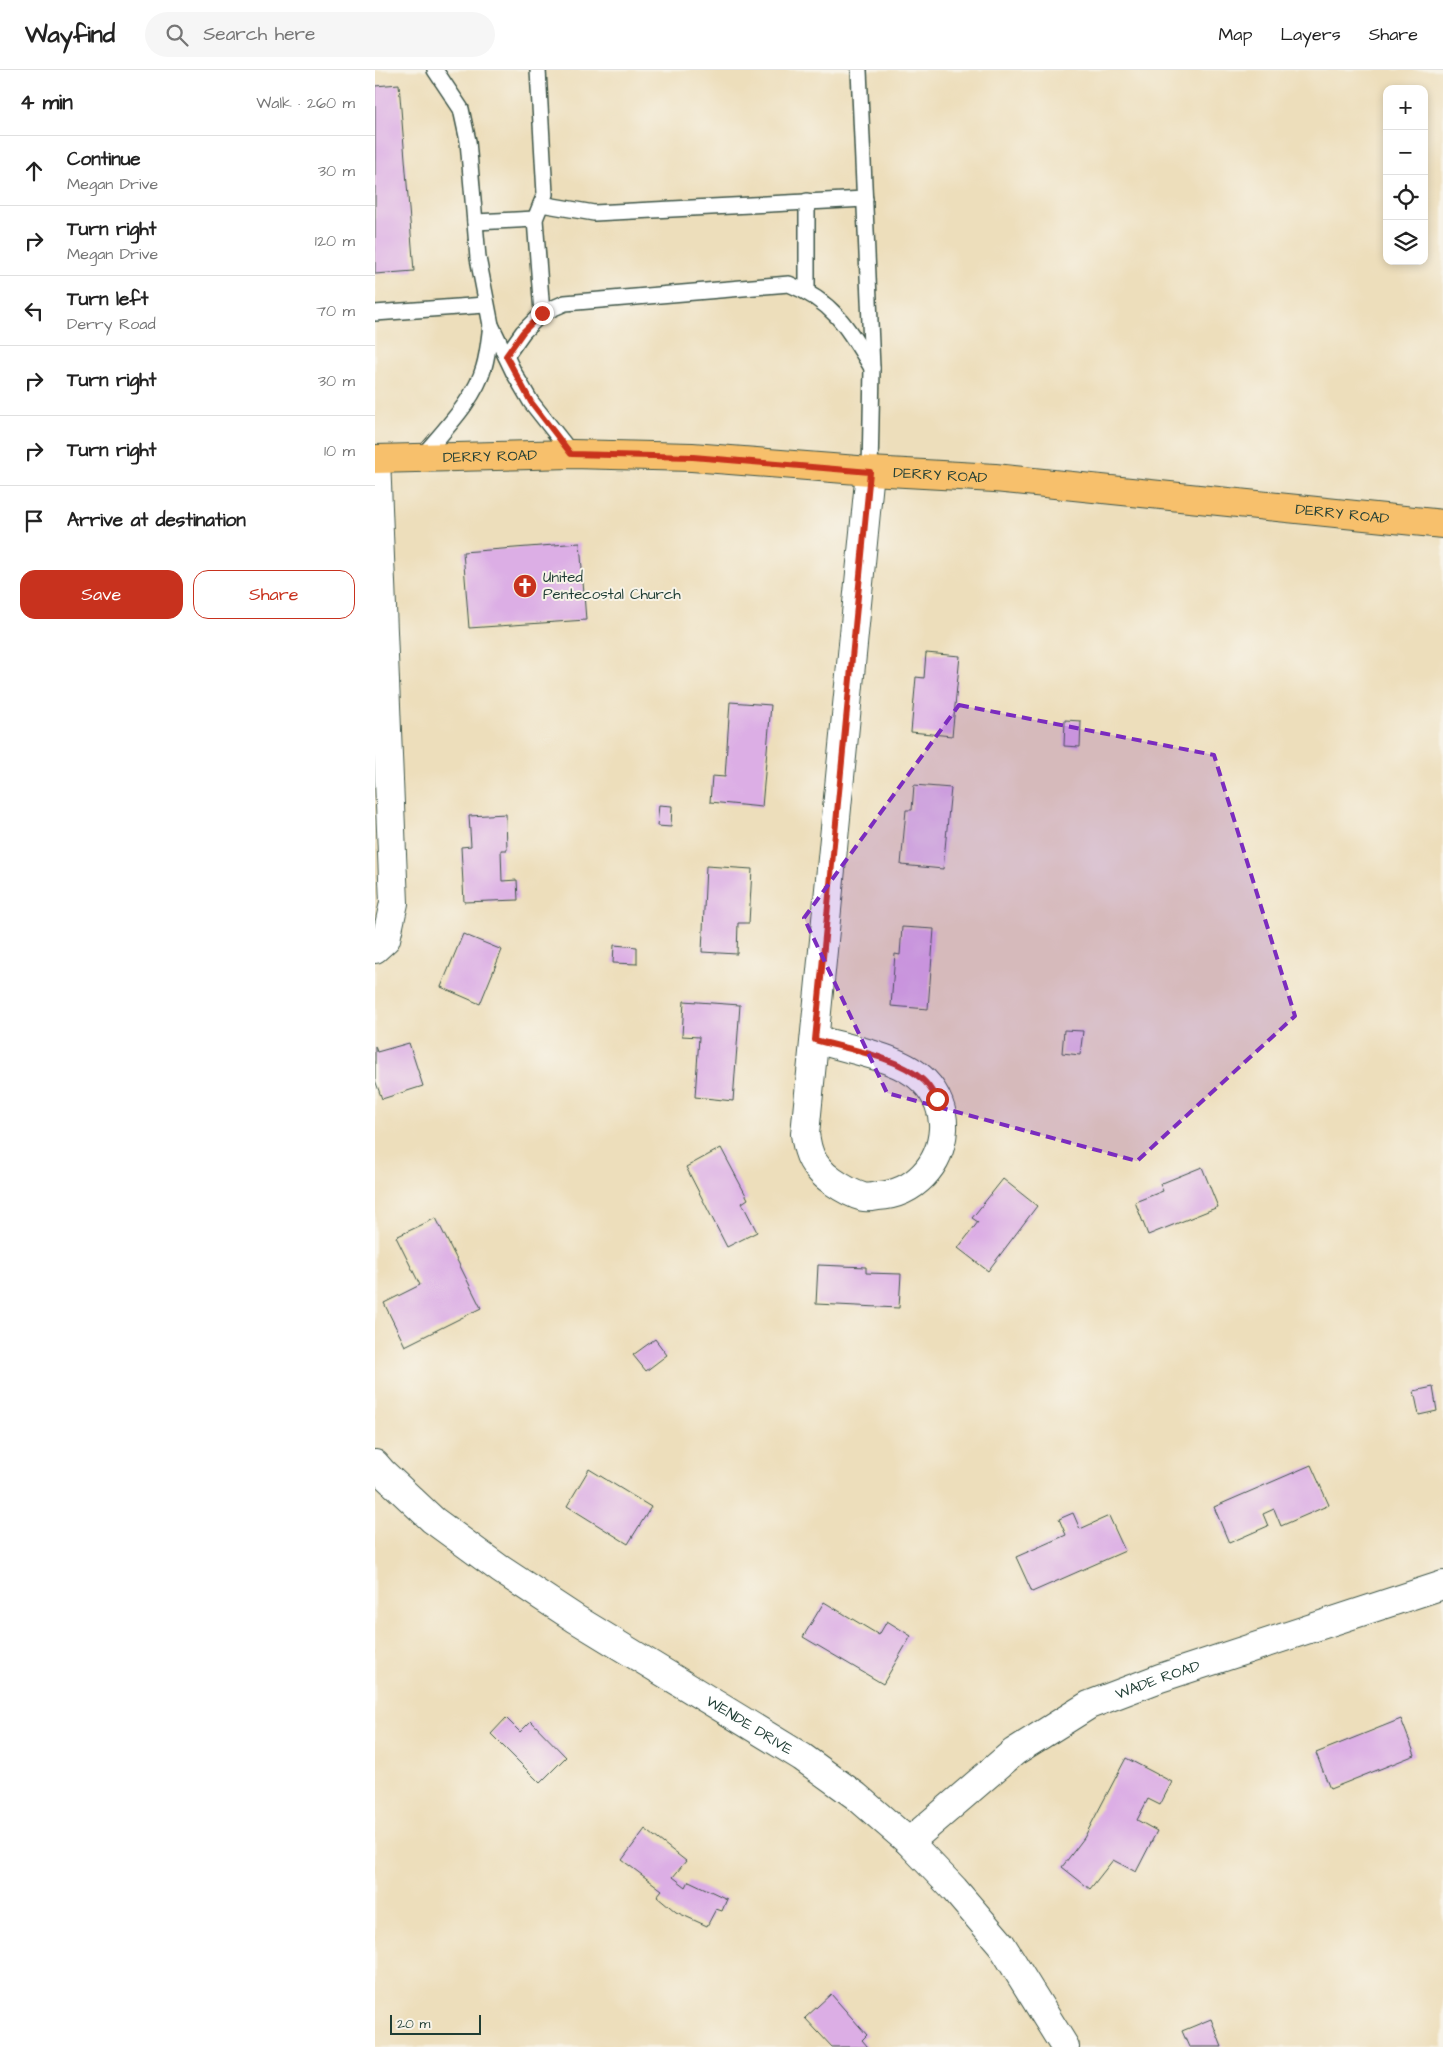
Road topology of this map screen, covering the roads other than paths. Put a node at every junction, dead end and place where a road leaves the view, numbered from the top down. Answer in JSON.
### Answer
{"nodes":[{"id":1,"x":435,"y":70,"type":"edge"},
{"id":2,"x":539,"y":70,"type":"edge"},
{"id":3,"x":859,"y":70,"type":"edge"},
{"id":4,"x":865,"y":199,"type":"junction"},
{"id":5,"x":807,"y":202,"type":"junction"},
{"id":6,"x":541,"y":204,"type":"junction"},
{"id":7,"x":535,"y":219,"type":"junction"},
{"id":8,"x":475,"y":222,"type":"junction"},
{"id":9,"x":807,"y":291,"type":"junction"},
{"id":10,"x":485,"y":305,"type":"junction"},
{"id":11,"x":375,"y":313,"type":"edge"},
{"id":12,"x":542,"y":313,"type":"junction"},
{"id":13,"x":491,"y":325,"type":"junction"},
{"id":14,"x":506,"y":356,"type":"junction"},
{"id":15,"x":872,"y":368,"type":"junction"},
{"id":16,"x":571,"y":454,"type":"junction"},
{"id":17,"x":421,"y":458,"type":"junction"},
{"id":18,"x":376,"y":459,"type":"edge"},
{"id":19,"x":870,"y":472,"type":"junction"},
{"id":20,"x":1443,"y":524,"type":"edge"},
{"id":21,"x":375,"y":949,"type":"edge"},
{"id":22,"x":815,"y":1040,"type":"junction"},
{"id":23,"x":375,"y":1464,"type":"edge"},
{"id":24,"x":1443,"y":1585,"type":"edge"},
{"id":25,"x":909,"y":1842,"type":"junction"},
{"id":26,"x":1065,"y":2047,"type":"edge"}],
"edges":[{"from":1,"to":8,"type":"lane"},
{"from":2,"to":6,"type":"lane"},
{"from":3,"to":4,"type":"lane"},
{"from":4,"to":5,"type":"lane"},
{"from":4,"to":15,"type":"lane"},
{"from":5,"to":6,"type":"lane"},
{"from":5,"to":9,"type":"lane"},
{"from":6,"to":7,"type":"lane"},
{"from":7,"to":8,"type":"lane"},
{"from":7,"to":12,"type":"lane"},
{"from":8,"to":10,"type":"lane"},
{"from":9,"to":12,"type":"lane"},
{"from":9,"to":15,"type":"lane"},
{"from":10,"to":11,"type":"lane"},
{"from":10,"to":13,"type":"lane"},
{"from":12,"to":14,"type":"lane"},
{"from":13,"to":14,"type":"lane"},
{"from":13,"to":17,"type":"lane"},
{"from":14,"to":16,"type":"lane"},
{"from":15,"to":19,"type":"lane"},
{"from":16,"to":17,"type":"main road","name":"DERRY ROAD"},
{"from":16,"to":19,"type":"main road","name":"DERRY ROAD"},
{"from":17,"to":18,"type":"main road","name":"DERRY ROAD"},
{"from":18,"to":21,"type":"street"},
{"from":19,"to":20,"type":"main road","name":"DERRY ROAD"},
{"from":19,"to":22,"type":"street"},
{"from":22,"to":22,"type":"street"},
{"from":23,"to":25,"type":"street","name":"WENDE DRIVE"},
{"from":24,"to":25,"type":"street","name":"WADE ROAD"},
{"from":25,"to":26,"type":"street","name":"WENDE DRIVE"}]}
